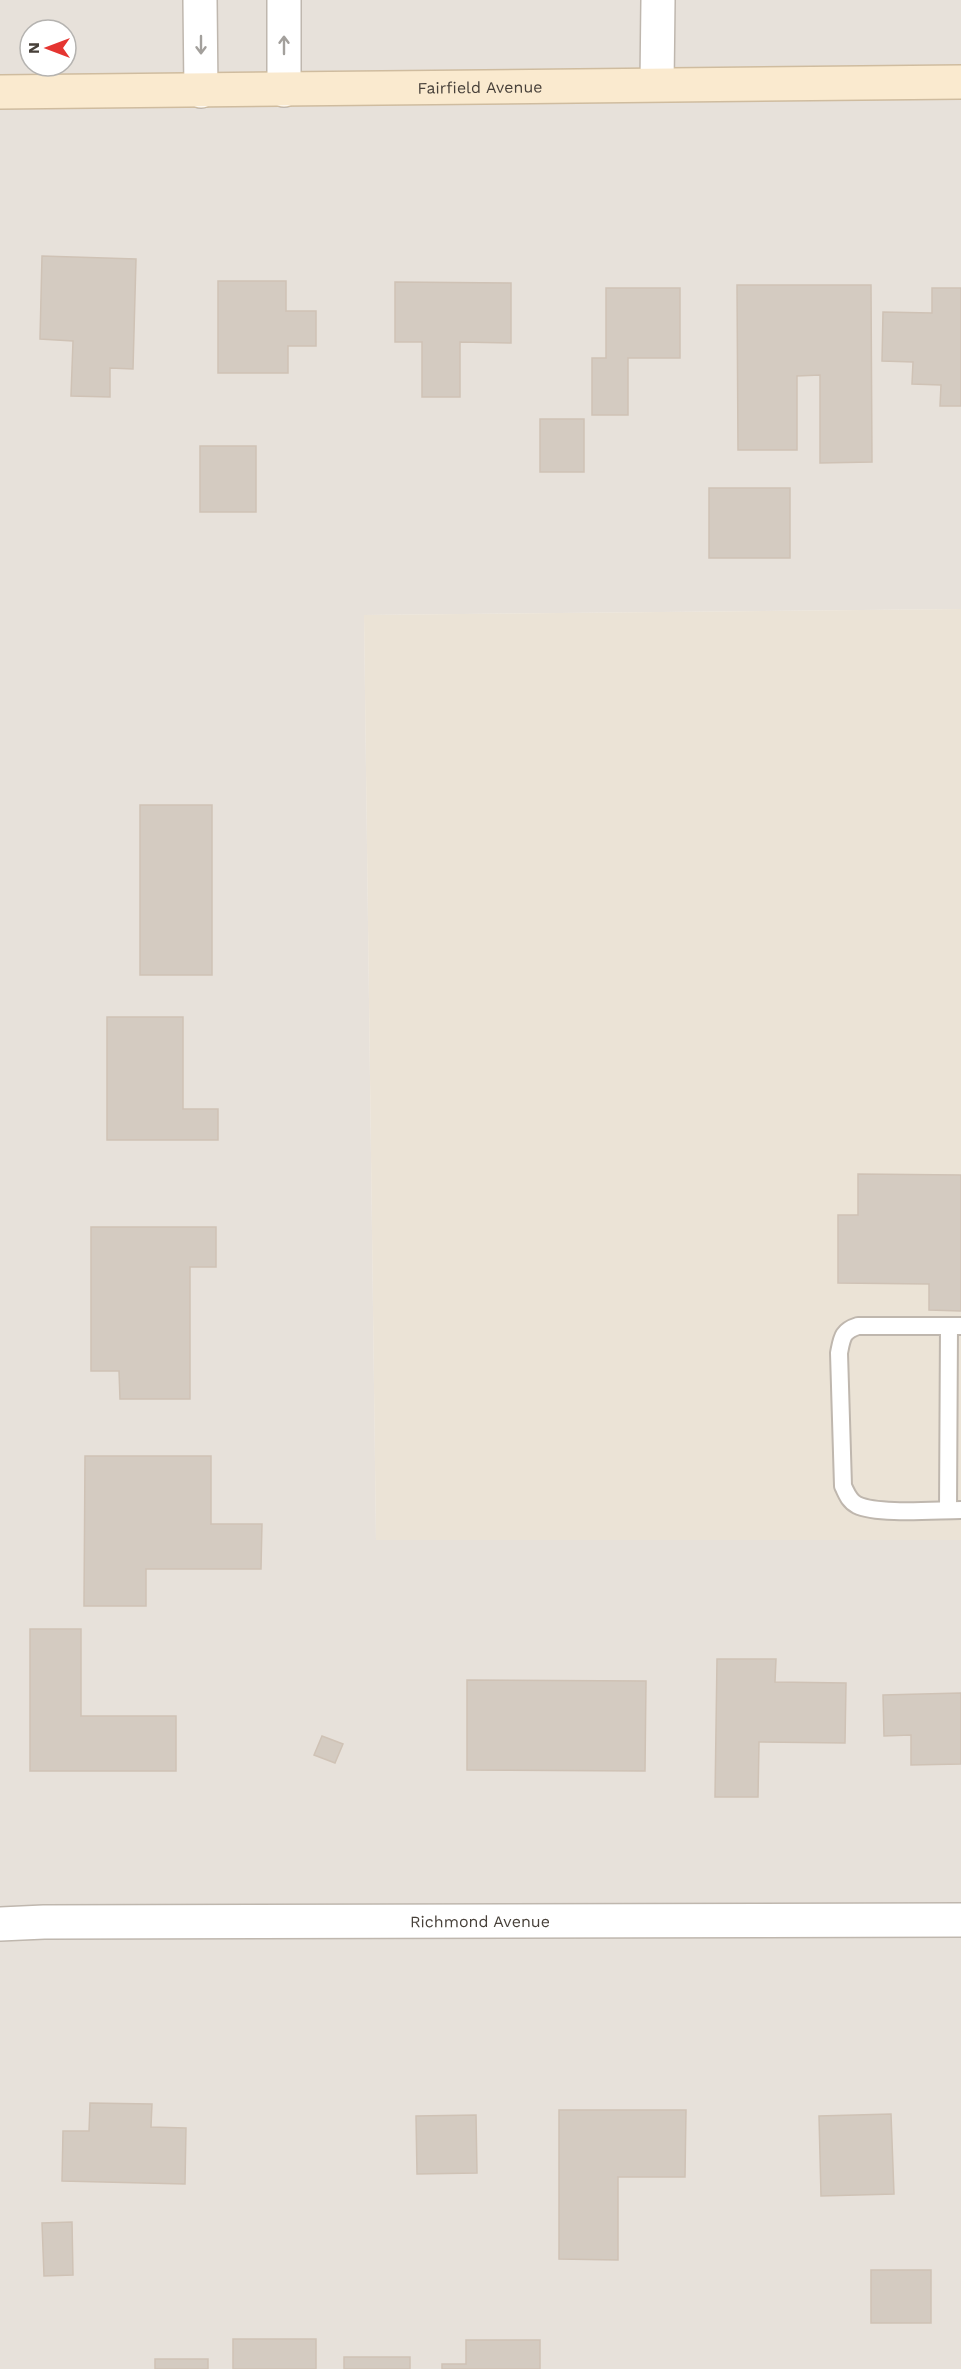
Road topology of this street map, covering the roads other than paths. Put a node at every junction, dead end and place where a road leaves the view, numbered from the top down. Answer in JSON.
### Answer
{"nodes":[{"id":1,"x":201,"y":0,"type":"edge"},
{"id":2,"x":285,"y":0,"type":"edge"},
{"id":3,"x":658,"y":0,"type":"edge"},
{"id":4,"x":961,"y":82,"type":"edge"},
{"id":5,"x":657,"y":84,"type":"junction"},
{"id":6,"x":285,"y":90,"type":"junction"},
{"id":7,"x":201,"y":91,"type":"junction"},
{"id":8,"x":0,"y":92,"type":"edge"},
{"id":9,"x":955,"y":1326,"type":"edge"},
{"id":10,"x":955,"y":1510,"type":"edge"},
{"id":11,"x":961,"y":1920,"type":"edge"},
{"id":12,"x":0,"y":1924,"type":"edge"}],
"edges":[{"from":1,"to":7,"type":"street","one_way":true},
{"from":6,"to":2,"type":"street","one_way":true},
{"from":3,"to":5,"type":"street"},
{"from":4,"to":5,"type":"street","name":"Fairfield Avenue"},
{"from":5,"to":6,"type":"street","name":"Fairfield Avenue"},
{"from":6,"to":7,"type":"street","name":"Fairfield Avenue"},
{"from":7,"to":8,"type":"street","name":"Fairfield Avenue"},
{"from":9,"to":10,"type":"lane"},
{"from":9,"to":10,"type":"lane"},
{"from":11,"to":12,"type":"street","name":"Richmond Avenue"}]}
